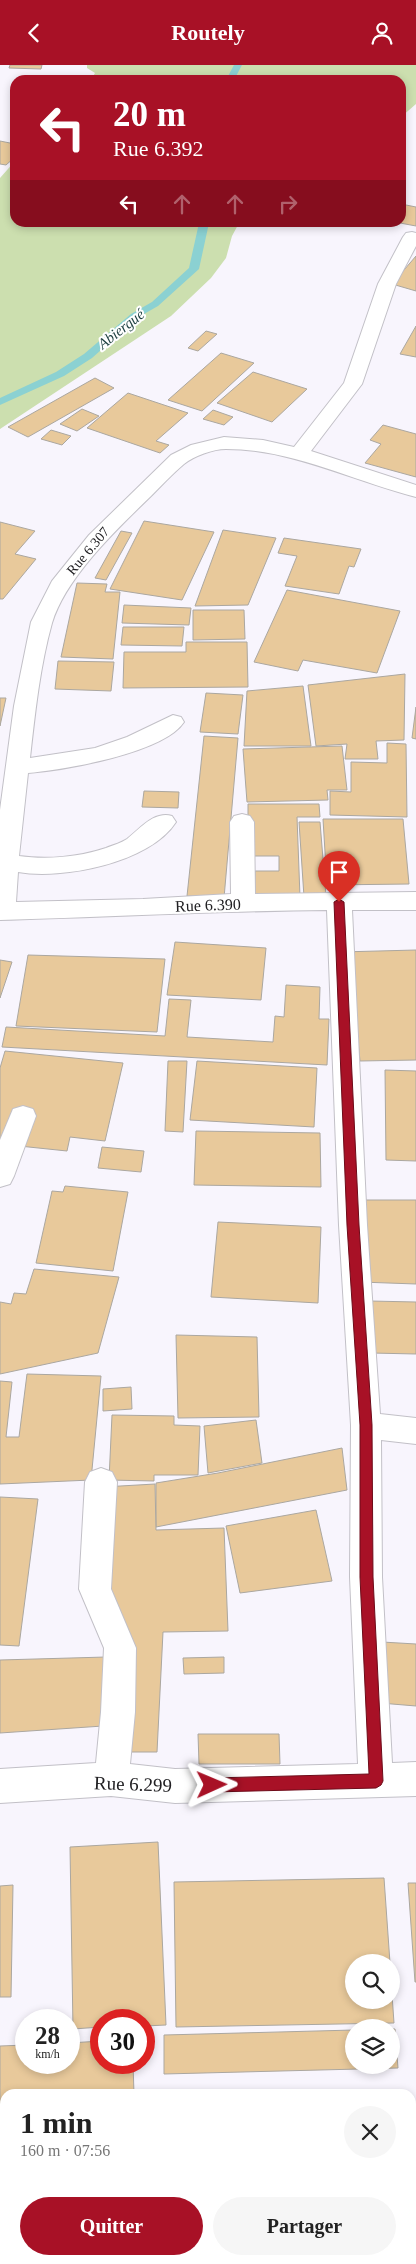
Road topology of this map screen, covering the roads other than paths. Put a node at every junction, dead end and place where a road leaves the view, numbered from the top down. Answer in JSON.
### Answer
{"nodes":[{"id":1,"x":412,"y":237,"type":"dead end"},
{"id":2,"x":299,"y":454,"type":"junction"},
{"id":3,"x":416,"y":491,"type":"edge"},
{"id":4,"x":173,"y":722,"type":"dead end"},
{"id":5,"x":18,"y":766,"type":"junction"},
{"id":6,"x":164,"y":822,"type":"dead end"},
{"id":7,"x":242,"y":822,"type":"dead end"},
{"id":8,"x":4,"y":861,"type":"edge"},
{"id":9,"x":416,"y":901,"type":"edge"},
{"id":10,"x":339,"y":902,"type":"junction"},
{"id":11,"x":243,"y":903,"type":"junction"},
{"id":12,"x":2,"y":911,"type":"edge"},
{"id":13,"x":23,"y":1116,"type":"dead end"},
{"id":14,"x":0,"y":1176,"type":"edge"},
{"id":15,"x":366,"y":1425,"type":"junction"},
{"id":16,"x":416,"y":1431,"type":"edge"},
{"id":17,"x":101,"y":1483,"type":"dead end"},
{"id":18,"x":112,"y":1779,"type":"junction"},
{"id":19,"x":416,"y":1779,"type":"edge"},
{"id":20,"x":376,"y":1781,"type":"junction"},
{"id":21,"x":0,"y":1786,"type":"edge"}],
"edges":[{"from":1,"to":2,"type":"street"},
{"from":2,"to":3,"type":"street","name":"Rue 6.307"},
{"from":2,"to":5,"type":"street","name":"Rue 6.307"},
{"from":4,"to":5,"type":"street"},
{"from":5,"to":8,"type":"street","name":"Rue 6.307"},
{"from":6,"to":8,"type":"street"},
{"from":7,"to":11,"type":"street"},
{"from":8,"to":12,"type":"street","name":"Rue 6.307"},
{"from":9,"to":10,"type":"street","name":"Rue 6.390"},
{"from":10,"to":11,"type":"street","name":"Rue 6.390"},
{"from":10,"to":15,"type":"street"},
{"from":11,"to":12,"type":"street","name":"Rue 6.390"},
{"from":13,"to":14,"type":"street"},
{"from":15,"to":16,"type":"street"},
{"from":15,"to":20,"type":"street"},
{"from":17,"to":18,"type":"street"},
{"from":18,"to":20,"type":"street","name":"Rue 6.299"},
{"from":18,"to":21,"type":"street","name":"Rue 6.299"},
{"from":19,"to":20,"type":"street","name":"Rue 6.299"}]}
